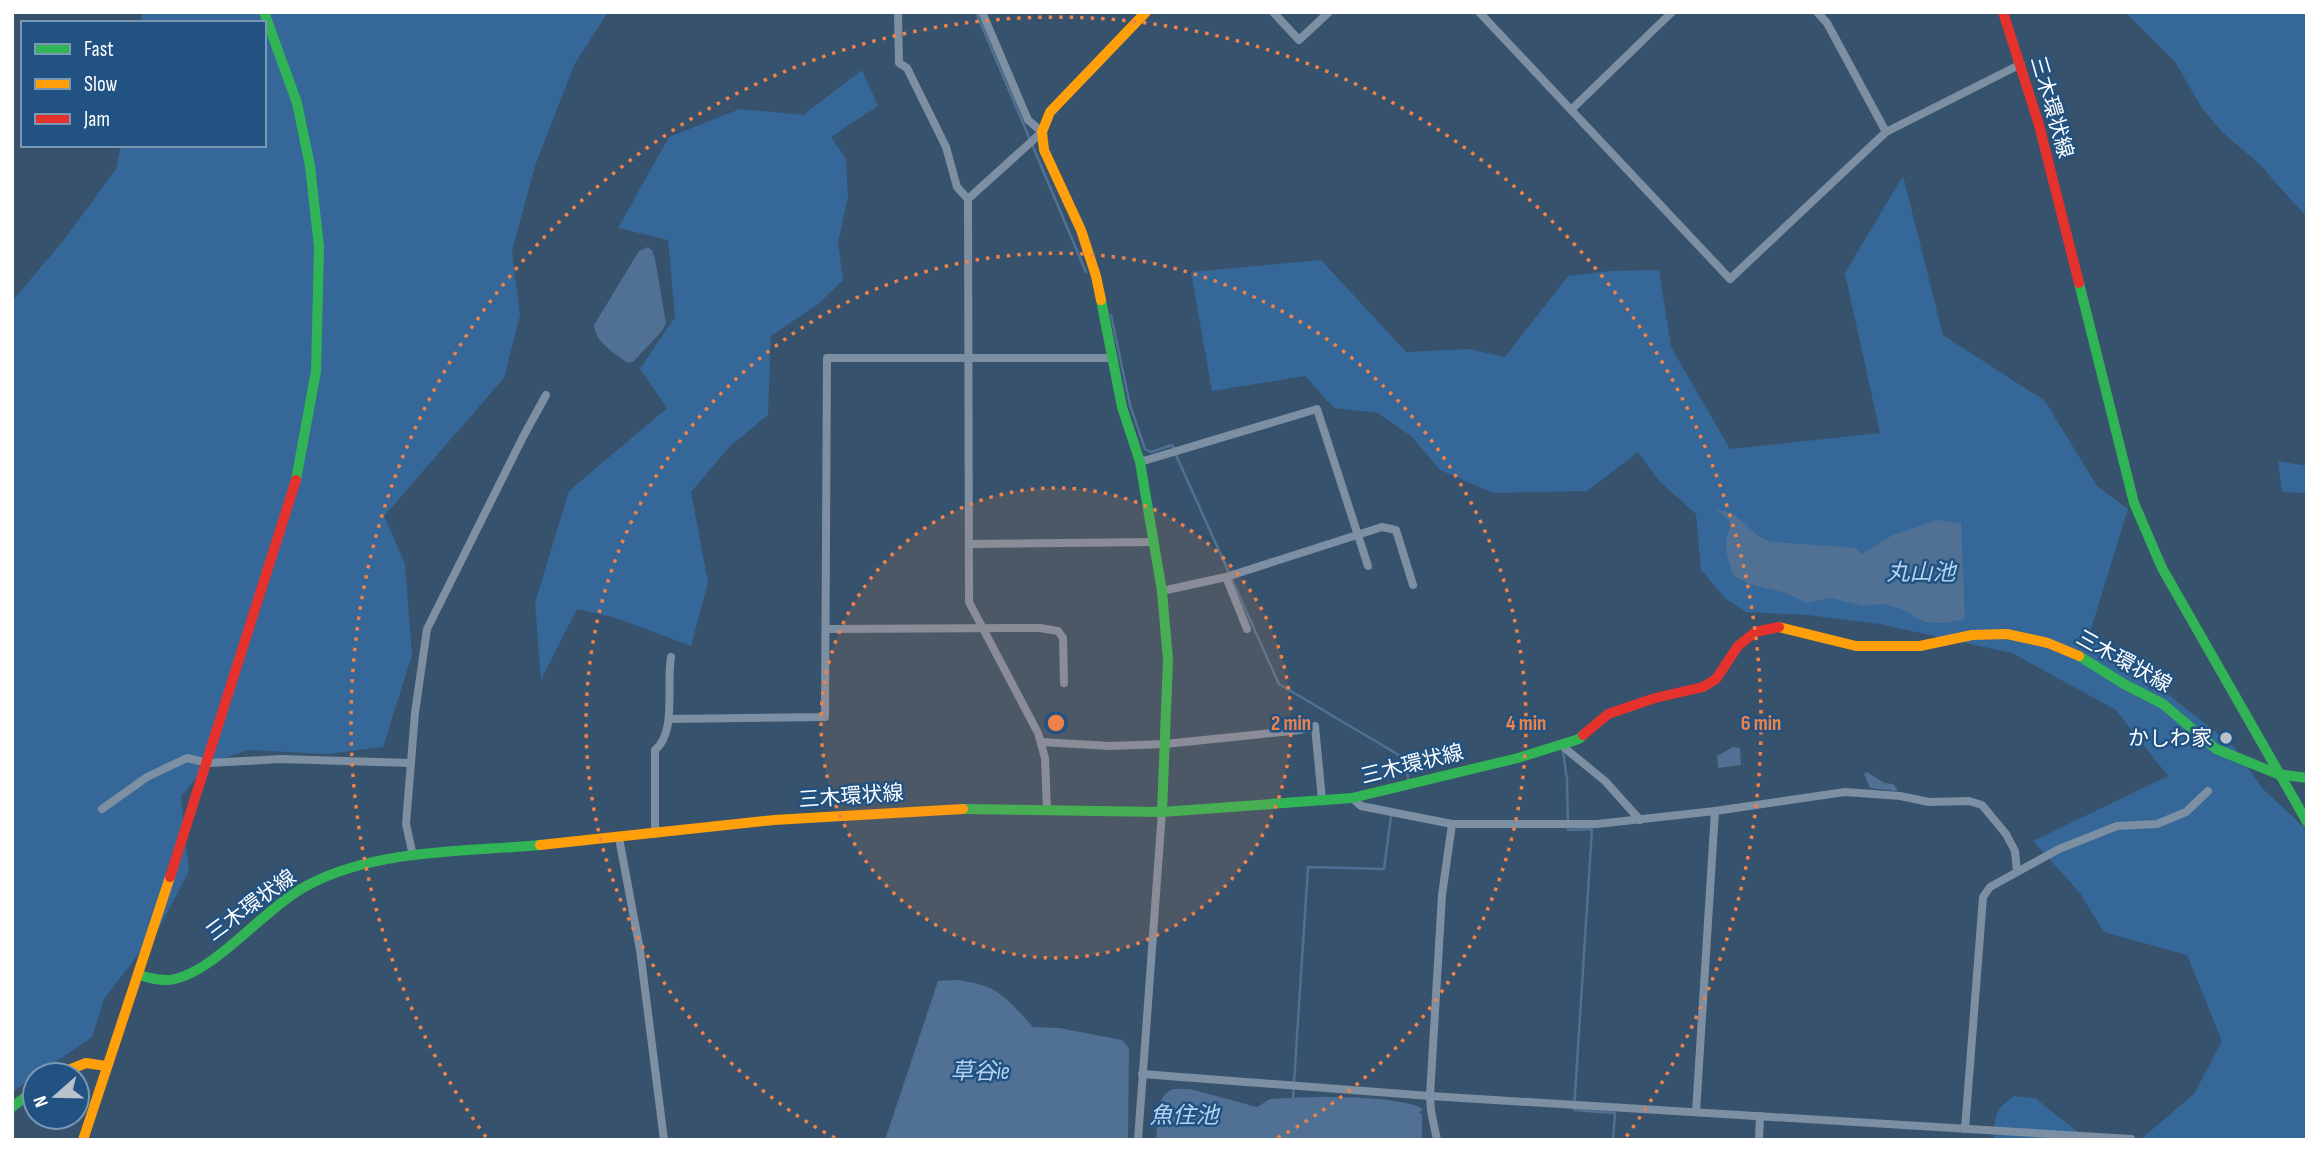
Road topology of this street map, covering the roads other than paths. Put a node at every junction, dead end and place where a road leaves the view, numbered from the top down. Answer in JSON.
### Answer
{"nodes":[{"id":1,"x":264,"y":12,"type":"edge"},
{"id":2,"x":898,"y":12,"type":"edge"},
{"id":3,"x":982,"y":12,"type":"edge"},
{"id":4,"x":1146,"y":12,"type":"edge"},
{"id":5,"x":1273,"y":12,"type":"edge"},
{"id":6,"x":1328,"y":12,"type":"edge"},
{"id":7,"x":1479,"y":12,"type":"edge"},
{"id":8,"x":1672,"y":12,"type":"edge"},
{"id":9,"x":1817,"y":12,"type":"edge"},
{"id":10,"x":2003,"y":12,"type":"edge"},
{"id":11,"x":2021,"y":64,"type":"junction"},
{"id":12,"x":1572,"y":109,"type":"junction"},
{"id":13,"x":1042,"y":132,"type":"junction"},
{"id":14,"x":1886,"y":132,"type":"junction"},
{"id":15,"x":968,"y":199,"type":"junction"},
{"id":16,"x":969,"y":358,"type":"junction"},
{"id":17,"x":1111,"y":358,"type":"junction"},
{"id":18,"x":546,"y":395,"type":"dead end"},
{"id":19,"x":1140,"y":462,"type":"junction"},
{"id":20,"x":1358,"y":535,"type":"junction"},
{"id":21,"x":1154,"y":542,"type":"junction"},
{"id":22,"x":969,"y":544,"type":"junction"},
{"id":23,"x":1367,"y":566,"type":"dead end"},
{"id":24,"x":1226,"y":577,"type":"junction"},
{"id":25,"x":1413,"y":585,"type":"dead end"},
{"id":26,"x":1162,"y":591,"type":"junction"},
{"id":27,"x":825,"y":629,"type":"junction"},
{"id":28,"x":984,"y":629,"type":"junction"},
{"id":29,"x":1247,"y":629,"type":"dead end"},
{"id":30,"x":671,"y":657,"type":"dead end"},
{"id":31,"x":1064,"y":683,"type":"dead end"},
{"id":32,"x":669,"y":719,"type":"junction"},
{"id":33,"x":1041,"y":742,"type":"junction"},
{"id":34,"x":1165,"y":744,"type":"junction"},
{"id":35,"x":1561,"y":745,"type":"junction"},
{"id":36,"x":208,"y":763,"type":"junction"},
{"id":37,"x":410,"y":763,"type":"junction"},
{"id":38,"x":2278,"y":774,"type":"junction"},
{"id":39,"x":2307,"y":778,"type":"edge"},
{"id":40,"x":2208,"y":791,"type":"dead end"},
{"id":41,"x":1353,"y":798,"type":"junction"},
{"id":42,"x":1322,"y":800,"type":"junction"},
{"id":43,"x":102,"y":809,"type":"dead end"},
{"id":44,"x":1047,"y":809,"type":"junction"},
{"id":45,"x":1715,"y":811,"type":"junction"},
{"id":46,"x":1162,"y":812,"type":"junction"},
{"id":47,"x":1640,"y":820,"type":"junction"},
{"id":48,"x":2307,"y":822,"type":"edge"},
{"id":49,"x":1452,"y":824,"type":"junction"},
{"id":50,"x":656,"y":834,"type":"junction"},
{"id":51,"x":619,"y":838,"type":"junction"},
{"id":52,"x":412,"y":856,"type":"junction"},
{"id":53,"x":2017,"y":872,"type":"junction"},
{"id":54,"x":138,"y":975,"type":"junction"},
{"id":55,"x":91,"y":1062,"type":"edge"},
{"id":56,"x":106,"y":1066,"type":"junction"},
{"id":57,"x":1142,"y":1074,"type":"junction"},
{"id":58,"x":1430,"y":1096,"type":"junction"},
{"id":59,"x":1696,"y":1112,"type":"junction"},
{"id":60,"x":1760,"y":1116,"type":"junction"},
{"id":61,"x":1965,"y":1129,"type":"junction"},
{"id":62,"x":2131,"y":1139,"type":"edge"},
{"id":63,"x":83,"y":1140,"type":"edge"},
{"id":64,"x":664,"y":1140,"type":"edge"},
{"id":65,"x":1138,"y":1140,"type":"edge"},
{"id":66,"x":1437,"y":1140,"type":"edge"},
{"id":67,"x":1759,"y":1140,"type":"edge"}],
"edges":[{"from":1,"to":36,"type":"main road"},
{"from":2,"to":15,"type":"street"},
{"from":3,"to":13,"type":"street"},
{"from":4,"to":13,"type":"main road"},
{"from":5,"to":6,"type":"street"},
{"from":7,"to":12,"type":"street"},
{"from":8,"to":12,"type":"street"},
{"from":9,"to":14,"type":"street"},
{"from":10,"to":11,"type":"main road","name":"三木環状線"},
{"from":11,"to":14,"type":"street"},
{"from":11,"to":38,"type":"main road","name":"三木環状線"},
{"from":12,"to":14,"type":"street"},
{"from":13,"to":15,"type":"street"},
{"from":13,"to":17,"type":"main road"},
{"from":15,"to":16,"type":"street"},
{"from":16,"to":17,"type":"street"},
{"from":16,"to":22,"type":"street"},
{"from":16,"to":27,"type":"street"},
{"from":17,"to":19,"type":"main road"},
{"from":18,"to":37,"type":"street"},
{"from":19,"to":20,"type":"street"},
{"from":19,"to":21,"type":"main road"},
{"from":20,"to":23,"type":"street"},
{"from":20,"to":24,"type":"street"},
{"from":20,"to":25,"type":"street"},
{"from":21,"to":22,"type":"street"},
{"from":21,"to":26,"type":"main road"},
{"from":22,"to":28,"type":"street"},
{"from":24,"to":26,"type":"street"},
{"from":24,"to":29,"type":"street"},
{"from":26,"to":34,"type":"main road"},
{"from":27,"to":28,"type":"street"},
{"from":27,"to":32,"type":"street"},
{"from":28,"to":31,"type":"street"},
{"from":28,"to":33,"type":"street"},
{"from":30,"to":32,"type":"street"},
{"from":32,"to":50,"type":"street"},
{"from":33,"to":34,"type":"street"},
{"from":33,"to":44,"type":"street"},
{"from":34,"to":42,"type":"street"},
{"from":34,"to":46,"type":"main road"},
{"from":35,"to":38,"type":"main road","name":"三木環状線"},
{"from":35,"to":41,"type":"main road","name":"三木環状線"},
{"from":35,"to":47,"type":"street"},
{"from":36,"to":37,"type":"street"},
{"from":36,"to":43,"type":"street"},
{"from":36,"to":54,"type":"main road"},
{"from":37,"to":52,"type":"street"},
{"from":38,"to":39,"type":"main road"},
{"from":38,"to":48,"type":"main road"},
{"from":40,"to":53,"type":"street"},
{"from":41,"to":42,"type":"main road","name":"三木環状線"},
{"from":41,"to":49,"type":"street"},
{"from":42,"to":46,"type":"main road","name":"三木環状線"},
{"from":44,"to":46,"type":"main road","name":"三木環状線"},
{"from":44,"to":50,"type":"main road","name":"三木環状線"},
{"from":45,"to":47,"type":"street"},
{"from":45,"to":53,"type":"street"},
{"from":45,"to":59,"type":"street"},
{"from":46,"to":57,"type":"street"},
{"from":47,"to":49,"type":"street"},
{"from":49,"to":58,"type":"street"},
{"from":50,"to":51,"type":"main road","name":"三木環状線"},
{"from":51,"to":52,"type":"main road","name":"三木環状線"},
{"from":51,"to":64,"type":"street"},
{"from":52,"to":54,"type":"main road","name":"三木環状線"},
{"from":53,"to":61,"type":"street"},
{"from":54,"to":56,"type":"main road"},
{"from":55,"to":56,"type":"main road"},
{"from":56,"to":63,"type":"main road"},
{"from":57,"to":58,"type":"street"},
{"from":57,"to":65,"type":"street"},
{"from":58,"to":59,"type":"street"},
{"from":58,"to":66,"type":"street"},
{"from":59,"to":60,"type":"street"},
{"from":60,"to":61,"type":"street"},
{"from":60,"to":67,"type":"street"},
{"from":61,"to":62,"type":"street"}]}
